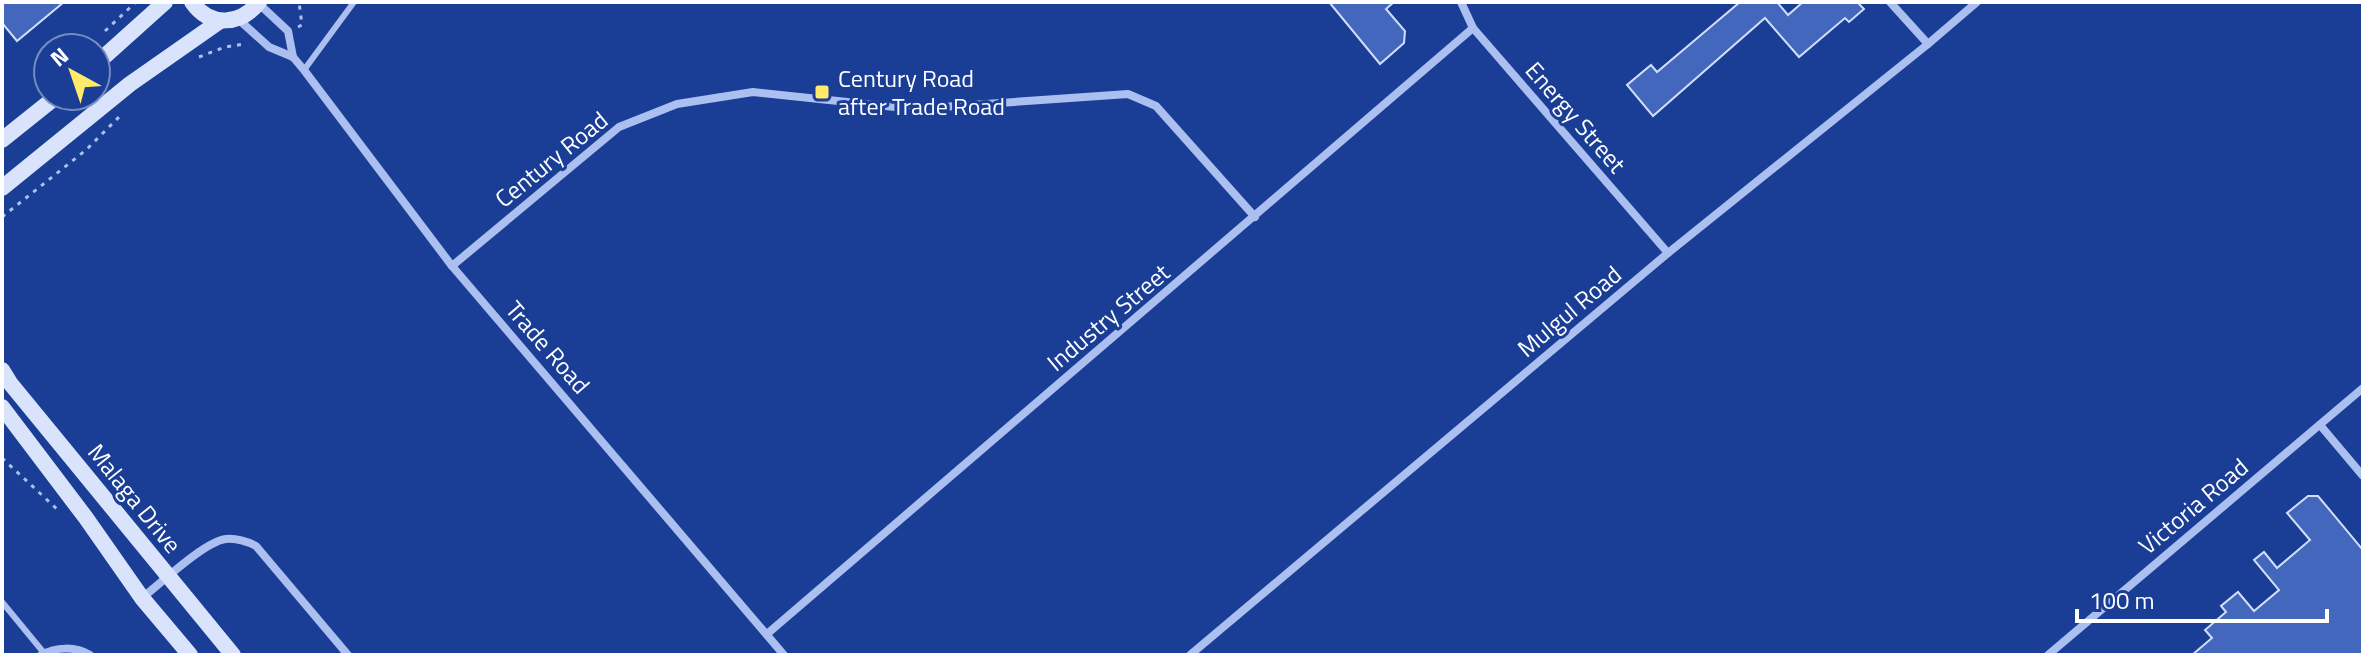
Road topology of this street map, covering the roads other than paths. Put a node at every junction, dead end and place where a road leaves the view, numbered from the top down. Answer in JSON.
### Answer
{"nodes":[{"id":1,"x":165,"y":2,"type":"edge"},
{"id":2,"x":192,"y":2,"type":"edge"},
{"id":3,"x":258,"y":2,"type":"edge"},
{"id":4,"x":354,"y":2,"type":"edge"},
{"id":5,"x":1461,"y":2,"type":"edge"},
{"id":6,"x":1890,"y":2,"type":"edge"},
{"id":7,"x":1977,"y":2,"type":"edge"},
{"id":8,"x":238,"y":19,"type":"junction"},
{"id":9,"x":220,"y":21,"type":"junction"},
{"id":10,"x":1473,"y":28,"type":"junction"},
{"id":11,"x":1928,"y":44,"type":"junction"},
{"id":12,"x":112,"y":50,"type":"edge"},
{"id":13,"x":293,"y":57,"type":"junction"},
{"id":14,"x":304,"y":70,"type":"junction"},
{"id":15,"x":37,"y":112,"type":"edge"},
{"id":16,"x":2,"y":140,"type":"edge"},
{"id":17,"x":2,"y":188,"type":"edge"},
{"id":18,"x":1255,"y":217,"type":"junction"},
{"id":19,"x":1668,"y":253,"type":"junction"},
{"id":20,"x":452,"y":266,"type":"junction"},
{"id":21,"x":2,"y":370,"type":"edge"},
{"id":22,"x":2363,"y":388,"type":"edge"},
{"id":23,"x":2,"y":407,"type":"edge"},
{"id":24,"x":2320,"y":425,"type":"junction"},
{"id":25,"x":2363,"y":476,"type":"edge"},
{"id":26,"x":168,"y":577,"type":"junction"},
{"id":27,"x":142,"y":598,"type":"junction"},
{"id":28,"x":2,"y":602,"type":"edge"},
{"id":29,"x":767,"y":634,"type":"junction"},
{"id":30,"x":42,"y":654,"type":"edge"},
{"id":31,"x":90,"y":655,"type":"edge"},
{"id":32,"x":190,"y":655,"type":"edge"},
{"id":33,"x":233,"y":655,"type":"edge"},
{"id":34,"x":348,"y":655,"type":"edge"},
{"id":35,"x":784,"y":655,"type":"edge"},
{"id":36,"x":1190,"y":655,"type":"edge"},
{"id":37,"x":2048,"y":655,"type":"edge"}],
"edges":[{"from":1,"to":12,"type":"main road"},
{"from":2,"to":9,"type":"main road"},
{"from":3,"to":8,"type":"main road"},
{"from":3,"to":13,"type":"street","name":"Trade Road"},
{"from":4,"to":14,"type":"lane"},
{"from":5,"to":10,"type":"street","name":"Energy Street"},
{"from":6,"to":11,"type":"street"},
{"from":7,"to":11,"type":"street","name":"Mulgul Road"},
{"from":8,"to":9,"type":"main road"},
{"from":8,"to":13,"type":"street","name":"Trade Road"},
{"from":9,"to":17,"type":"main road"},
{"from":10,"to":18,"type":"street","name":"Industry Street"},
{"from":10,"to":19,"type":"street","name":"Energy Street"},
{"from":11,"to":19,"type":"street","name":"Mulgul Road"},
{"from":13,"to":14,"type":"street","name":"Trade Road"},
{"from":14,"to":20,"type":"street","name":"Trade Road"},
{"from":15,"to":16,"type":"main road"},
{"from":18,"to":20,"type":"street","name":"Century Road"},
{"from":18,"to":29,"type":"street","name":"Industry Street"},
{"from":19,"to":36,"type":"street","name":"Mulgul Road"},
{"from":20,"to":29,"type":"street","name":"Trade Road"},
{"from":21,"to":26,"type":"main road","name":"Malaga Drive"},
{"from":22,"to":24,"type":"street","name":"Victoria Road"},
{"from":23,"to":27,"type":"main road","name":"Malaga Drive"},
{"from":24,"to":25,"type":"street"},
{"from":24,"to":37,"type":"street","name":"Victoria Road"},
{"from":26,"to":27,"type":"street"},
{"from":26,"to":33,"type":"main road","name":"Malaga Drive"},
{"from":26,"to":34,"type":"street"},
{"from":27,"to":32,"type":"main road","name":"Malaga Drive"},
{"from":28,"to":30,"type":"lane"},
{"from":29,"to":35,"type":"street","name":"Trade Road"},
{"from":30,"to":31,"type":"street"}]}
